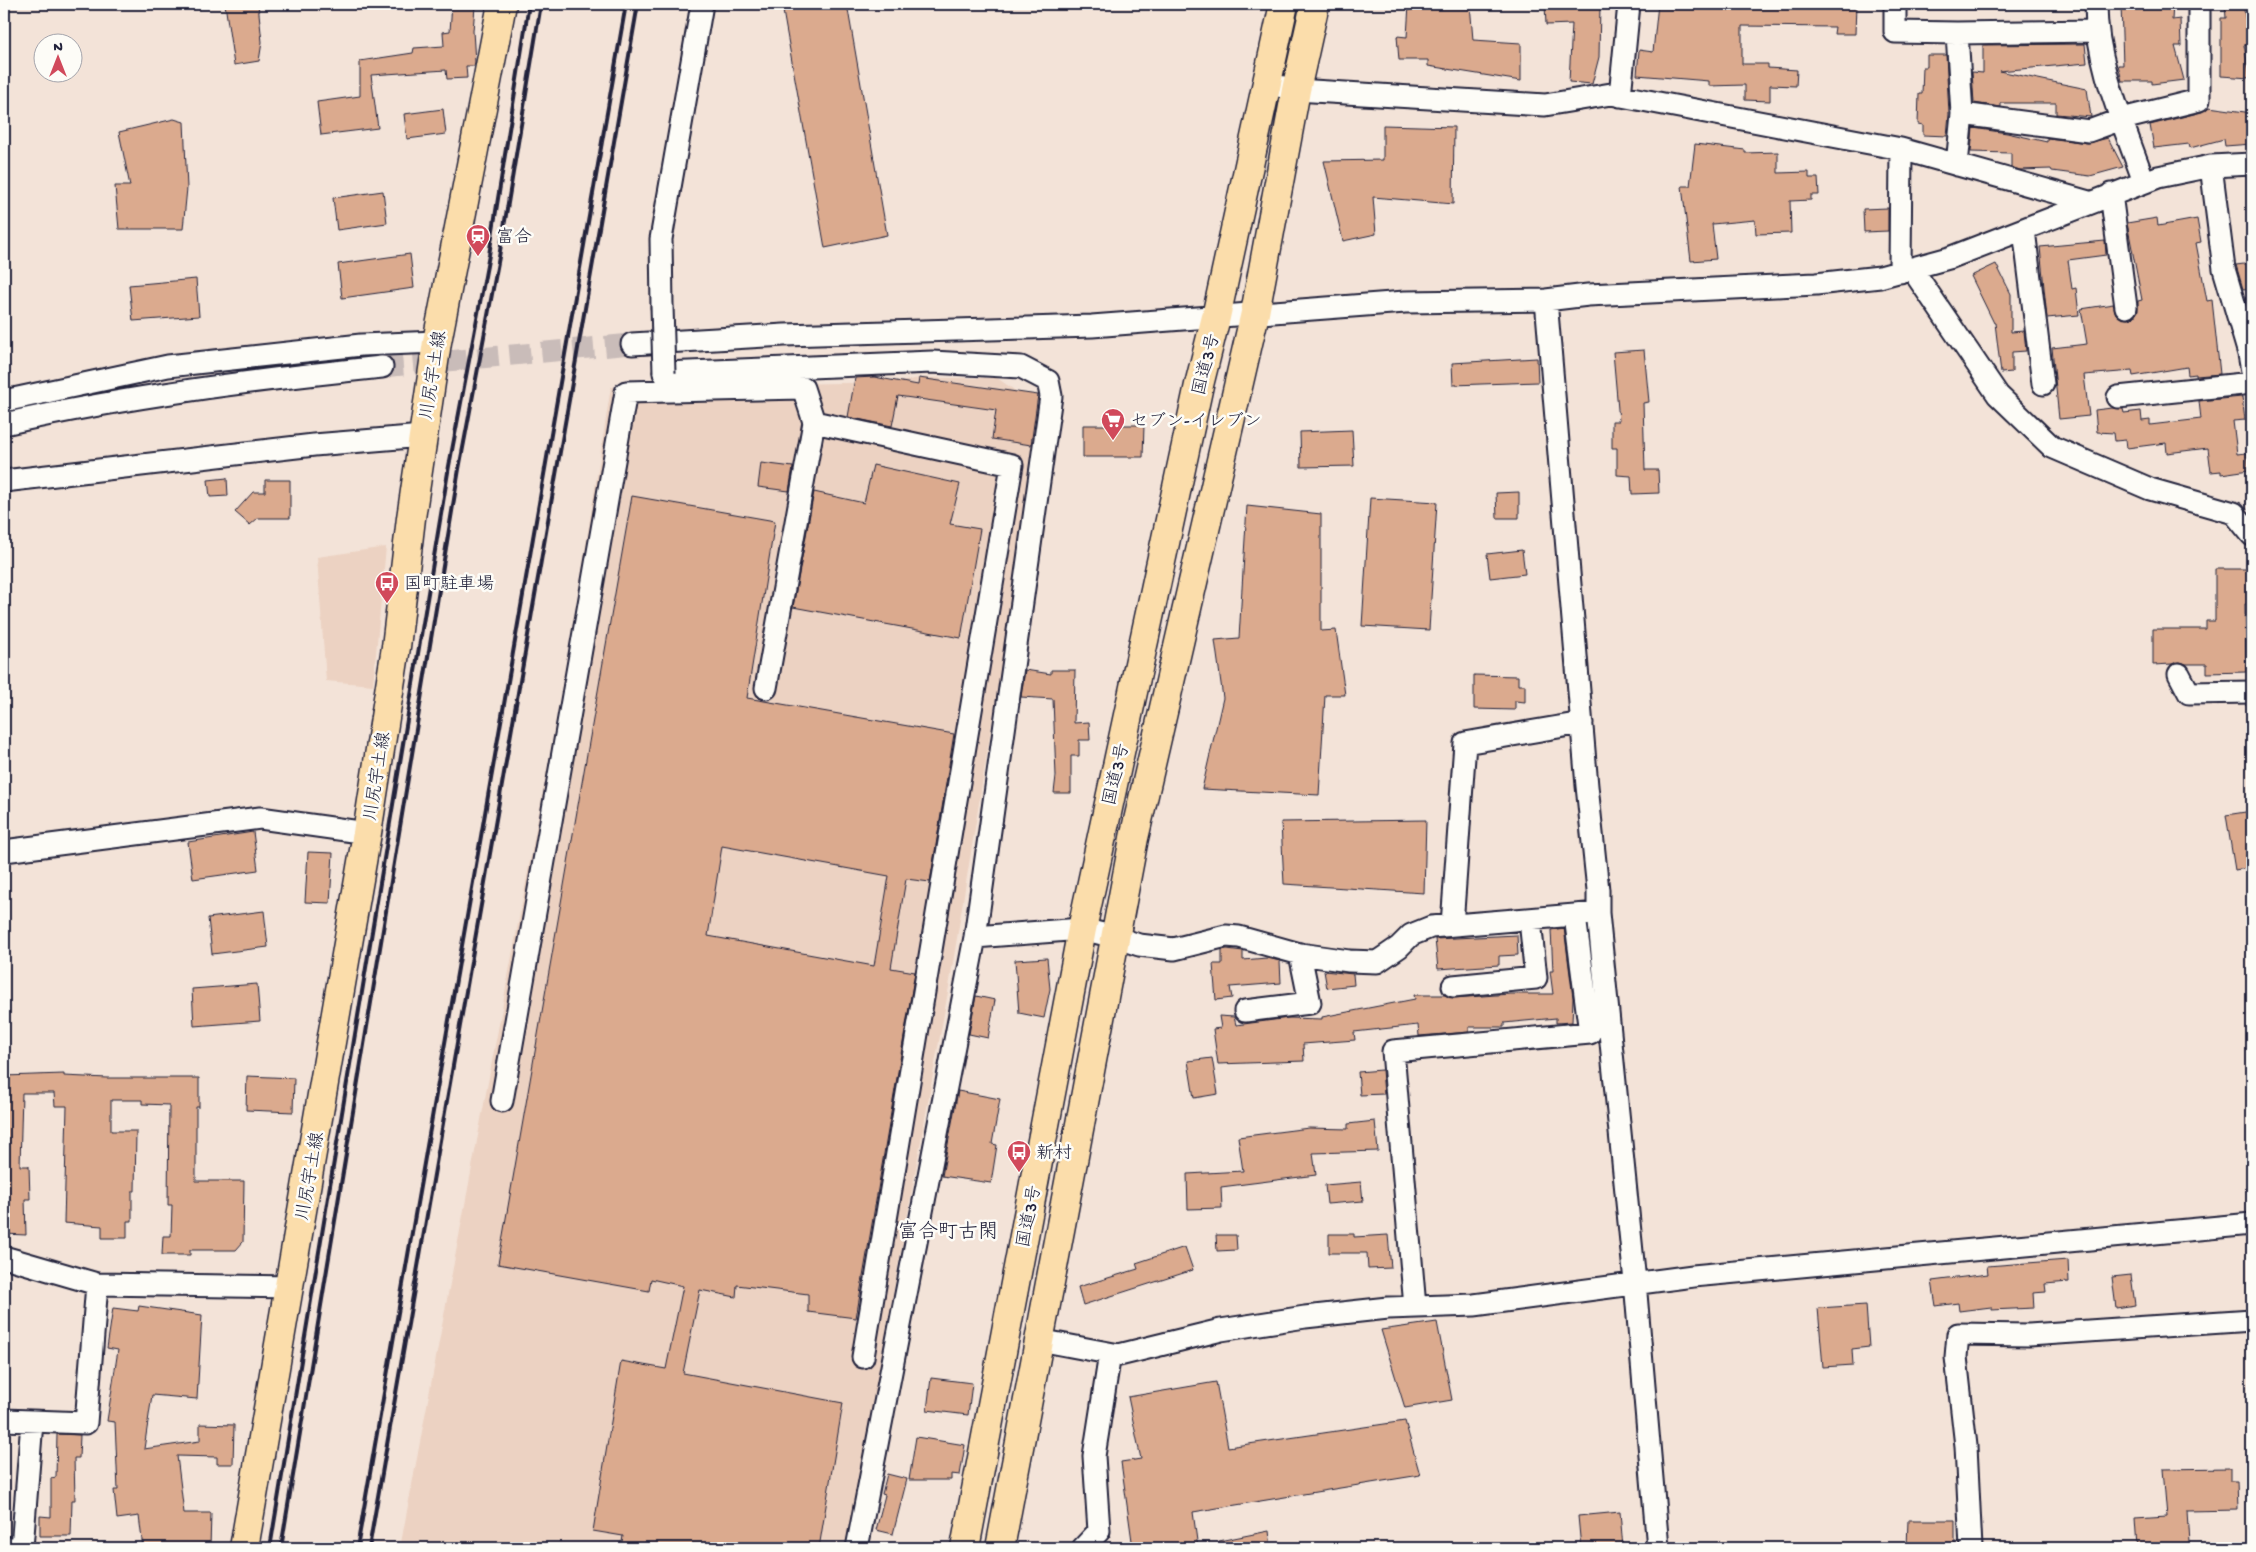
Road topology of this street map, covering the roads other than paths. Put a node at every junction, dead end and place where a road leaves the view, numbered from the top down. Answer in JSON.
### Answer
{"nodes":[{"id":1,"x":502,"y":4,"type":"edge"},
{"id":2,"x":702,"y":4,"type":"edge"},
{"id":3,"x":1284,"y":4,"type":"edge"},
{"id":4,"x":1315,"y":4,"type":"edge"},
{"id":5,"x":1629,"y":4,"type":"edge"},
{"id":6,"x":1895,"y":4,"type":"edge"},
{"id":7,"x":2096,"y":4,"type":"edge"},
{"id":8,"x":2199,"y":4,"type":"edge"},
{"id":9,"x":2096,"y":30,"type":"junction"},
{"id":10,"x":1957,"y":34,"type":"junction"},
{"id":11,"x":1266,"y":84,"type":"junction"},
{"id":12,"x":1296,"y":90,"type":"junction"},
{"id":13,"x":1620,"y":96,"type":"junction"},
{"id":14,"x":1962,"y":114,"type":"junction"},
{"id":15,"x":2122,"y":119,"type":"junction"},
{"id":16,"x":1902,"y":149,"type":"junction"},
{"id":17,"x":2252,"y":164,"type":"edge"},
{"id":18,"x":1957,"y":165,"type":"junction"},
{"id":19,"x":2211,"y":166,"type":"junction"},
{"id":20,"x":2144,"y":182,"type":"junction"},
{"id":21,"x":2111,"y":194,"type":"junction"},
{"id":22,"x":2089,"y":202,"type":"junction"},
{"id":23,"x":2024,"y":230,"type":"junction"},
{"id":24,"x":1906,"y":271,"type":"junction"},
{"id":25,"x":1546,"y":300,"type":"junction"},
{"id":26,"x":2126,"y":307,"type":"dead end"},
{"id":27,"x":1255,"y":313,"type":"junction"},
{"id":28,"x":1216,"y":317,"type":"junction"},
{"id":29,"x":437,"y":342,"type":"junction"},
{"id":30,"x":632,"y":344,"type":"tunnel mouth"},
{"id":31,"x":382,"y":367,"type":"tunnel mouth"},
{"id":32,"x":2252,"y":371,"type":"edge"},
{"id":33,"x":2252,"y":383,"type":"edge"},
{"id":34,"x":2043,"y":384,"type":"dead end"},
{"id":35,"x":2118,"y":397,"type":"dead end"},
{"id":36,"x":4,"y":401,"type":"edge"},
{"id":37,"x":814,"y":422,"type":"junction"},
{"id":38,"x":4,"y":424,"type":"edge"},
{"id":39,"x":423,"y":436,"type":"junction"},
{"id":40,"x":4,"y":481,"type":"edge"},
{"id":41,"x":2252,"y":535,"type":"edge"},
{"id":42,"x":980,"y":656,"type":"junction"},
{"id":43,"x":1014,"y":661,"type":"junction"},
{"id":44,"x":2179,"y":674,"type":"dead end"},
{"id":45,"x":766,"y":688,"type":"dead end"},
{"id":46,"x":2252,"y":692,"type":"edge"},
{"id":47,"x":1582,"y":723,"type":"junction"},
{"id":48,"x":367,"y":833,"type":"junction"},
{"id":49,"x":4,"y":851,"type":"edge"},
{"id":50,"x":1598,"y":913,"type":"junction"},
{"id":51,"x":1575,"y":916,"type":"junction"},
{"id":52,"x":1530,"y":920,"type":"junction"},
{"id":53,"x":1452,"y":925,"type":"junction"},
{"id":54,"x":1082,"y":929,"type":"junction"},
{"id":55,"x":975,"y":937,"type":"junction"},
{"id":56,"x":1115,"y":937,"type":"junction"},
{"id":57,"x":1300,"y":954,"type":"junction"},
{"id":58,"x":1453,"y":986,"type":"dead end"},
{"id":59,"x":1245,"y":1011,"type":"dead end"},
{"id":60,"x":502,"y":1101,"type":"dead end"},
{"id":61,"x":2252,"y":1224,"type":"edge"},
{"id":62,"x":4,"y":1257,"type":"edge"},
{"id":63,"x":1635,"y":1282,"type":"junction"},
{"id":64,"x":97,"y":1284,"type":"junction"},
{"id":65,"x":290,"y":1287,"type":"junction"},
{"id":66,"x":1416,"y":1307,"type":"junction"},
{"id":67,"x":2252,"y":1320,"type":"edge"},
{"id":68,"x":1039,"y":1340,"type":"junction"},
{"id":69,"x":1110,"y":1354,"type":"junction"},
{"id":70,"x":863,"y":1357,"type":"dead end"},
{"id":71,"x":4,"y":1420,"type":"edge"},
{"id":72,"x":32,"y":1422,"type":"junction"},
{"id":73,"x":4,"y":1548,"type":"edge"},
{"id":74,"x":244,"y":1548,"type":"edge"},
{"id":75,"x":857,"y":1548,"type":"edge"},
{"id":76,"x":965,"y":1548,"type":"edge"},
{"id":77,"x":1000,"y":1548,"type":"edge"},
{"id":78,"x":1083,"y":1548,"type":"edge"},
{"id":79,"x":1658,"y":1548,"type":"edge"},
{"id":80,"x":1971,"y":1548,"type":"edge"}],
"edges":[{"from":1,"to":29,"type":"main road","name":"川尻宇土線"},
{"from":2,"to":43,"type":"street","bridge":true},
{"from":3,"to":11,"type":"main road","name":"国道3号"},
{"from":4,"to":12,"type":"main road","name":"国道3号"},
{"from":5,"to":13,"type":"street"},
{"from":6,"to":10,"type":"street"},
{"from":7,"to":9,"type":"street"},
{"from":8,"to":15,"type":"street"},
{"from":9,"to":10,"type":"street"},
{"from":9,"to":15,"type":"street"},
{"from":10,"to":14,"type":"street"},
{"from":11,"to":12,"type":"street"},
{"from":11,"to":28,"type":"main road","name":"国道3号"},
{"from":12,"to":13,"type":"street"},
{"from":12,"to":27,"type":"main road","name":"国道3号"},
{"from":13,"to":16,"type":"street"},
{"from":14,"to":15,"type":"street"},
{"from":14,"to":18,"type":"street"},
{"from":15,"to":20,"type":"street"},
{"from":16,"to":18,"type":"street"},
{"from":16,"to":24,"type":"street"},
{"from":17,"to":19,"type":"street"},
{"from":18,"to":22,"type":"street"},
{"from":19,"to":20,"type":"street"},
{"from":19,"to":32,"type":"street"},
{"from":20,"to":21,"type":"street"},
{"from":21,"to":22,"type":"street"},
{"from":21,"to":26,"type":"street"},
{"from":22,"to":23,"type":"street"},
{"from":23,"to":24,"type":"street"},
{"from":23,"to":34,"type":"street"},
{"from":24,"to":25,"type":"street"},
{"from":24,"to":41,"type":"street"},
{"from":25,"to":27,"type":"street"},
{"from":25,"to":47,"type":"street"},
{"from":27,"to":28,"type":"street"},
{"from":27,"to":56,"type":"main road","name":"国道3号"},
{"from":28,"to":30,"type":"street"},
{"from":28,"to":54,"type":"main road","name":"国道3号"},
{"from":29,"to":36,"type":"street"},
{"from":29,"to":39,"type":"main road","name":"川尻宇土線"},
{"from":31,"to":38,"type":"street"},
{"from":33,"to":35,"type":"street"},
{"from":37,"to":42,"type":"street"},
{"from":37,"to":45,"type":"street"},
{"from":37,"to":60,"type":"street"},
{"from":39,"to":40,"type":"street"},
{"from":39,"to":48,"type":"main road","name":"川尻宇土線"},
{"from":42,"to":43,"type":"street"},
{"from":42,"to":70,"type":"street"},
{"from":43,"to":55,"type":"street"},
{"from":44,"to":46,"type":"street"},
{"from":47,"to":50,"type":"street"},
{"from":47,"to":53,"type":"street"},
{"from":48,"to":49,"type":"street"},
{"from":48,"to":65,"type":"main road","name":"川尻宇土線"},
{"from":50,"to":51,"type":"street"},
{"from":50,"to":63,"type":"street"},
{"from":51,"to":52,"type":"street"},
{"from":51,"to":66,"type":"street"},
{"from":52,"to":53,"type":"street"},
{"from":52,"to":58,"type":"street"},
{"from":53,"to":57,"type":"street"},
{"from":54,"to":55,"type":"street"},
{"from":54,"to":56,"type":"street"},
{"from":54,"to":76,"type":"main road","name":"国道3号"},
{"from":55,"to":75,"type":"street"},
{"from":56,"to":57,"type":"street"},
{"from":56,"to":68,"type":"main road","name":"国道3号"},
{"from":57,"to":59,"type":"street"},
{"from":61,"to":63,"type":"street"},
{"from":62,"to":64,"type":"street"},
{"from":63,"to":66,"type":"street"},
{"from":63,"to":79,"type":"street"},
{"from":64,"to":65,"type":"street"},
{"from":64,"to":72,"type":"street"},
{"from":65,"to":74,"type":"main road","name":"川尻宇土線"},
{"from":66,"to":69,"type":"street"},
{"from":67,"to":80,"type":"street"},
{"from":68,"to":69,"type":"street"},
{"from":68,"to":77,"type":"main road","name":"国道3号"},
{"from":69,"to":78,"type":"street"},
{"from":71,"to":72,"type":"street"},
{"from":72,"to":73,"type":"street"}]}
